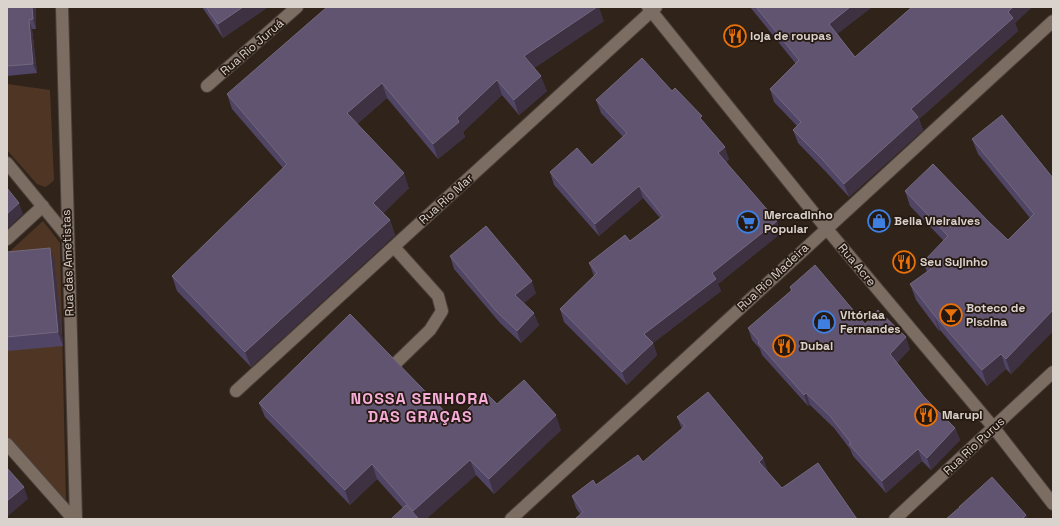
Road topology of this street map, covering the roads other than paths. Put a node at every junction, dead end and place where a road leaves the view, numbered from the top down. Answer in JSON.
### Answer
{"nodes":[{"id":1,"x":62,"y":7,"type":"edge"},
{"id":2,"x":297,"y":7,"type":"edge"},
{"id":3,"x":652,"y":8,"type":"edge"},
{"id":4,"x":1053,"y":20,"type":"edge"},
{"id":5,"x":207,"y":86,"type":"dead end"},
{"id":6,"x":7,"y":163,"type":"edge"},
{"id":7,"x":43,"y":206,"type":"junction"},
{"id":8,"x":826,"y":228,"type":"junction"},
{"id":9,"x":67,"y":236,"type":"junction"},
{"id":10,"x":7,"y":239,"type":"edge"},
{"id":11,"x":394,"y":247,"type":"junction"},
{"id":12,"x":398,"y":362,"type":"edge"},
{"id":13,"x":1053,"y":372,"type":"edge"},
{"id":14,"x":236,"y":391,"type":"dead end"},
{"id":15,"x":994,"y":428,"type":"junction"},
{"id":16,"x":7,"y":444,"type":"edge"},
{"id":17,"x":1053,"y":504,"type":"edge"},
{"id":18,"x":72,"y":519,"type":"edge"},
{"id":19,"x":76,"y":519,"type":"edge"},
{"id":20,"x":511,"y":519,"type":"edge"},
{"id":21,"x":895,"y":519,"type":"edge"}],
"edges":[{"from":1,"to":9,"type":"street","name":"Rua das Ametistas"},
{"from":2,"to":5,"type":"street","name":"Rua Rio Juruá"},
{"from":3,"to":8,"type":"street","name":"Rua Acre"},
{"from":3,"to":11,"type":"street","name":"Rua Rio Mar"},
{"from":4,"to":8,"type":"street","name":"Rua Rio Madeira"},
{"from":6,"to":7,"type":"street"},
{"from":7,"to":9,"type":"street"},
{"from":7,"to":10,"type":"street"},
{"from":8,"to":15,"type":"street","name":"Rua Acre"},
{"from":8,"to":20,"type":"street","name":"Rua Rio Madeira"},
{"from":9,"to":19,"type":"street","name":"Rua das Ametistas"},
{"from":11,"to":12,"type":"street"},
{"from":11,"to":14,"type":"street","name":"Rua Rio Mar"},
{"from":13,"to":15,"type":"street","name":"Rua Rio Purus"},
{"from":15,"to":17,"type":"street","name":"Rua Acre"},
{"from":15,"to":21,"type":"street","name":"Rua Rio Purus"},
{"from":16,"to":18,"type":"street"}]}
